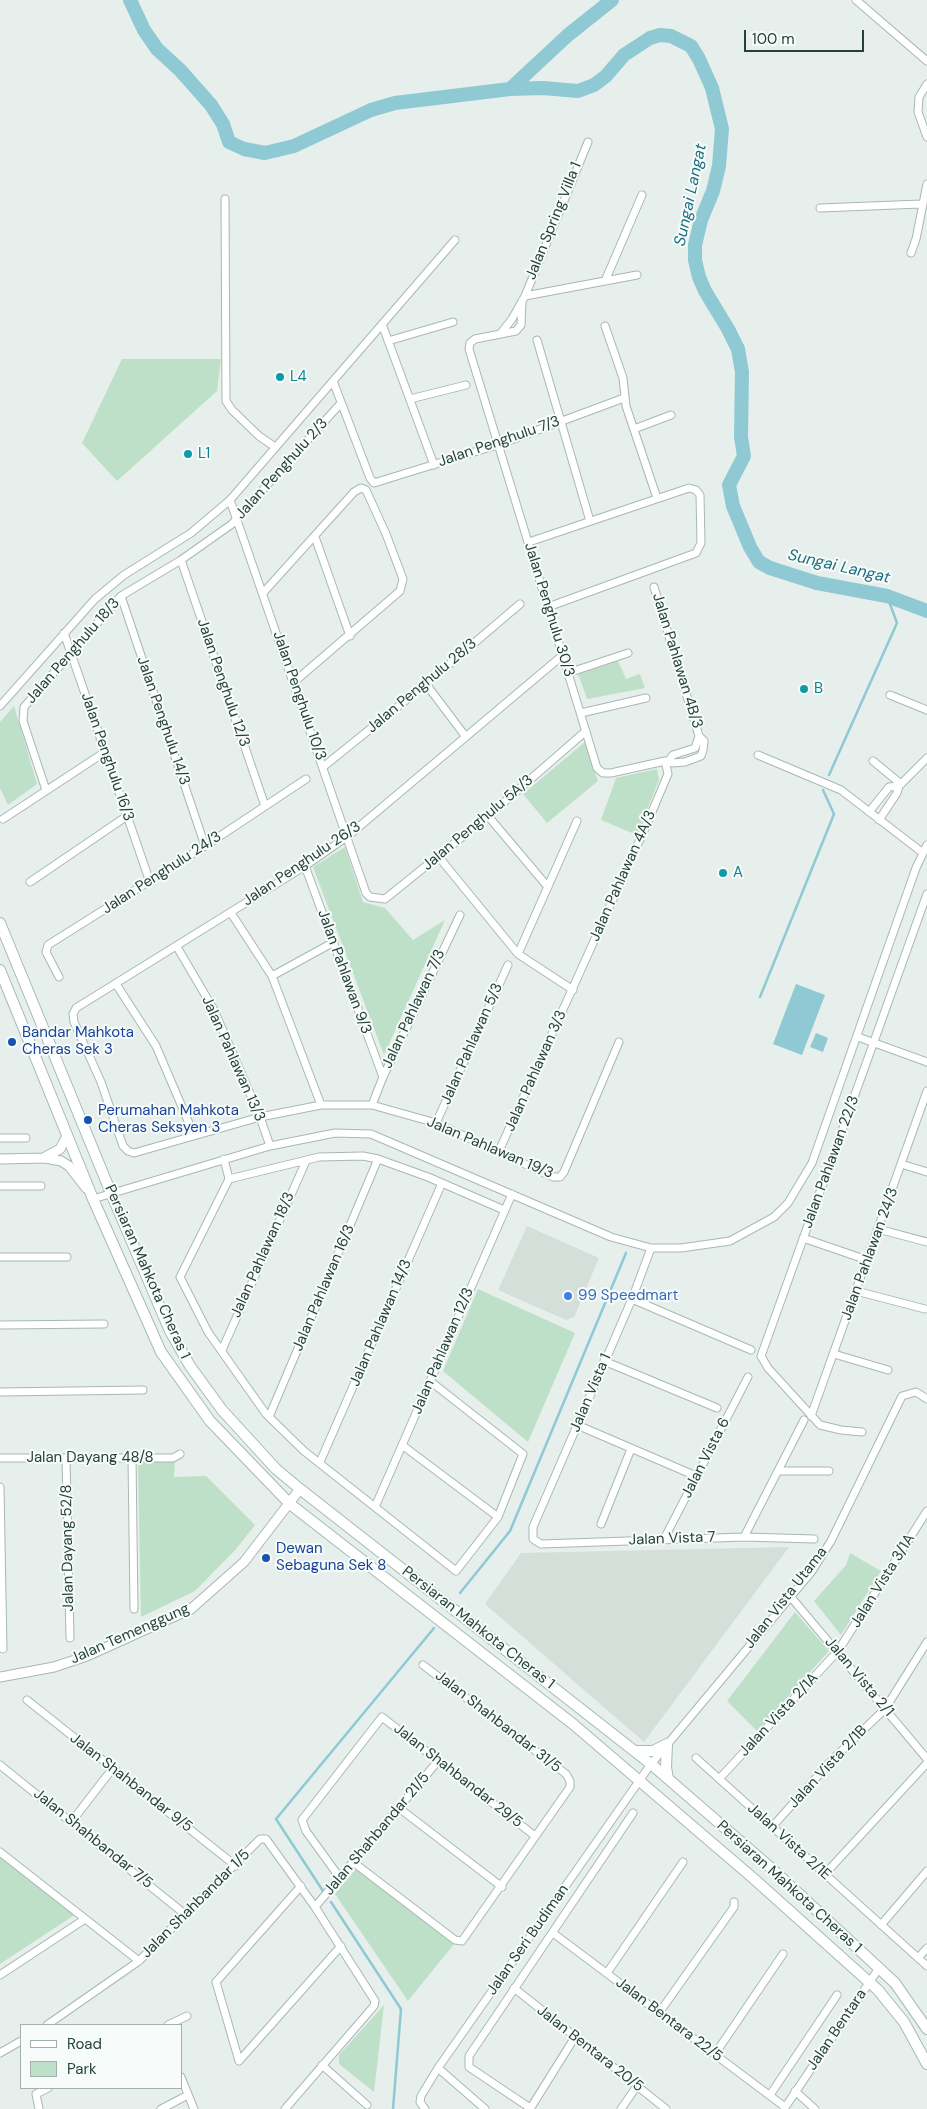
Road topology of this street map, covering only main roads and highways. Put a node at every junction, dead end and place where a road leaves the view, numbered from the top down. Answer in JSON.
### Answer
{"nodes":[{"id":1,"x":0,"y":923,"type":"edge"},
{"id":2,"x":0,"y":970,"type":"edge"},
{"id":3,"x":635,"y":1751,"type":"junction"},
{"id":4,"x":668,"y":1779,"type":"junction"},
{"id":5,"x":927,"y":2029,"type":"edge"},
{"id":6,"x":927,"y":2064,"type":"edge"}],
"edges":[{"from":1,"to":3,"type":"main road","name":"Persiaran Mahkota Cheras 1"},
{"from":2,"to":6,"type":"main road","name":"Persiaran Mahkota Cheras 1"},
{"from":3,"to":4,"type":"main road","name":"Persiaran Mahkota Cheras 1"},
{"from":3,"to":4,"type":"main road"},
{"from":4,"to":5,"type":"main road","name":"Persiaran Mahkota Cheras 1"}]}
